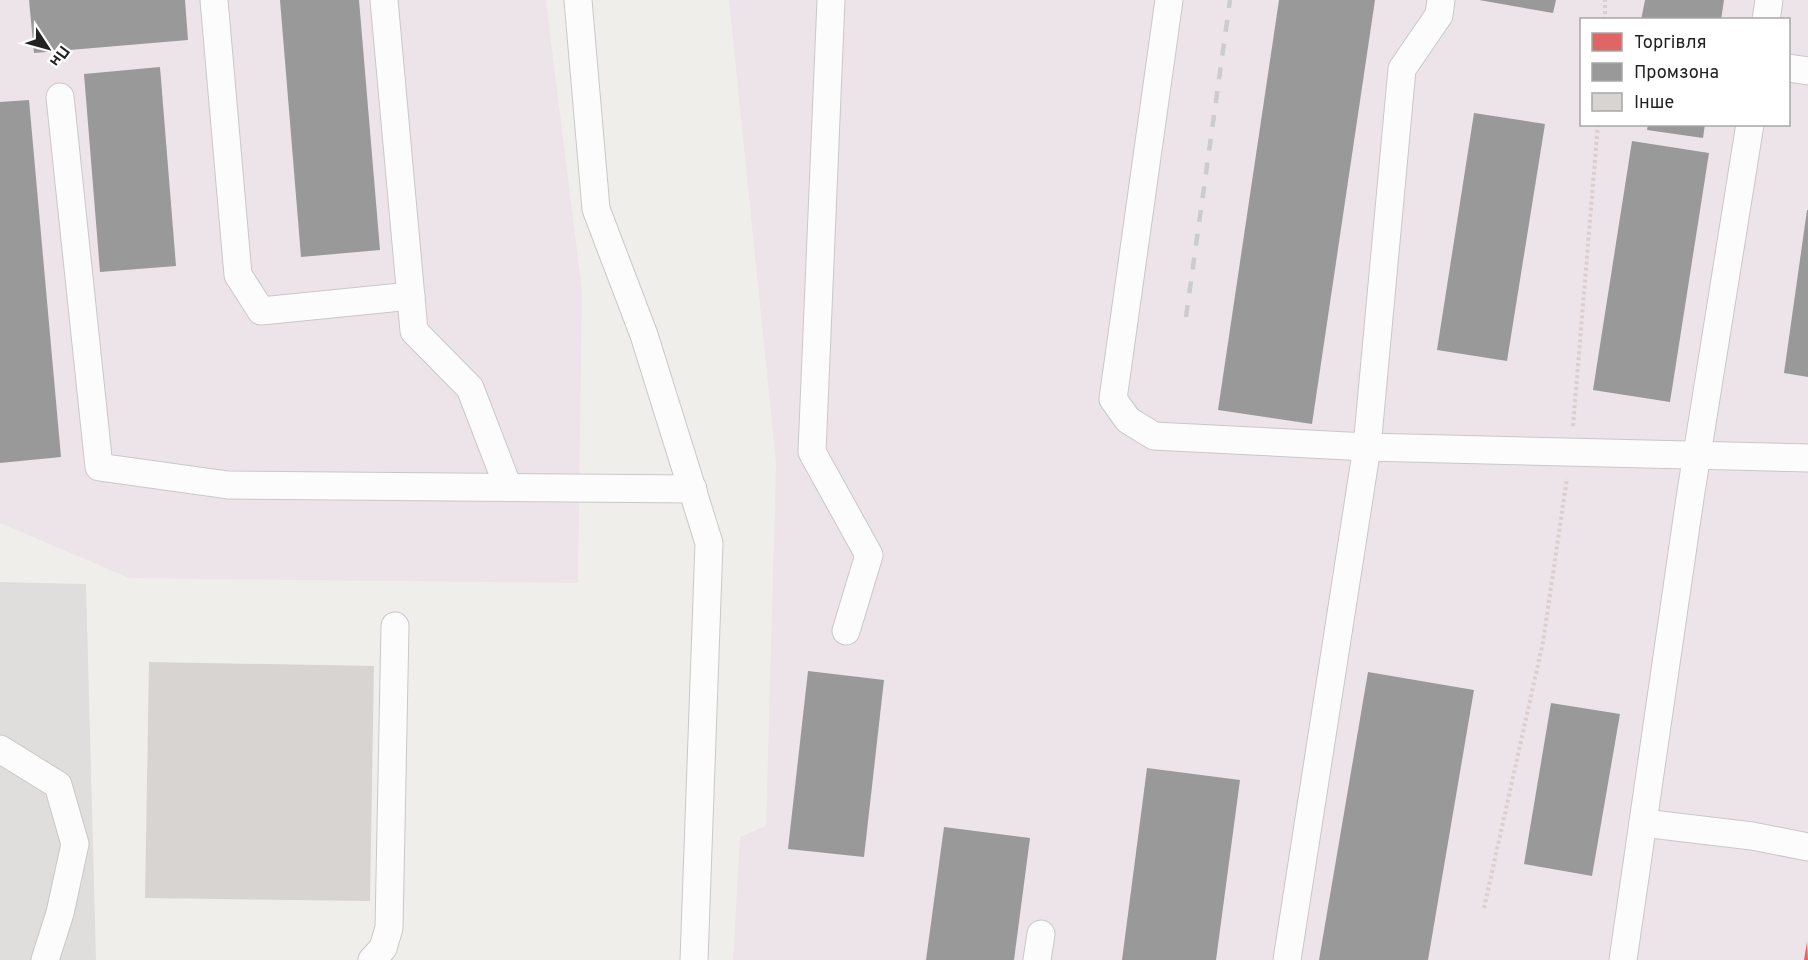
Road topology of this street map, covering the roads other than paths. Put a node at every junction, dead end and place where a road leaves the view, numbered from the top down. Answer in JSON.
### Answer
{"nodes":[{"id":1,"x":214,"y":0,"type":"edge"},
{"id":2,"x":384,"y":0,"type":"edge"},
{"id":3,"x":578,"y":0,"type":"edge"},
{"id":4,"x":831,"y":0,"type":"edge"},
{"id":5,"x":1169,"y":0,"type":"edge"},
{"id":6,"x":1441,"y":0,"type":"edge"},
{"id":7,"x":1770,"y":0,"type":"edge"},
{"id":8,"x":1766,"y":18,"type":"edge"},
{"id":9,"x":1790,"y":68,"type":"edge"},
{"id":10,"x":1808,"y":70,"type":"edge"},
{"id":11,"x":60,"y":97,"type":"dead end"},
{"id":12,"x":1750,"y":126,"type":"edge"},
{"id":13,"x":411,"y":296,"type":"junction"},
{"id":14,"x":1367,"y":447,"type":"junction"},
{"id":15,"x":1699,"y":454,"type":"junction"},
{"id":16,"x":1808,"y":458,"type":"edge"},
{"id":17,"x":508,"y":487,"type":"junction"},
{"id":18,"x":693,"y":489,"type":"junction"},
{"id":19,"x":395,"y":626,"type":"dead end"},
{"id":20,"x":846,"y":631,"type":"dead end"},
{"id":21,"x":0,"y":749,"type":"edge"},
{"id":22,"x":1643,"y":823,"type":"junction"},
{"id":23,"x":1808,"y":847,"type":"edge"},
{"id":24,"x":45,"y":960,"type":"edge"},
{"id":25,"x":372,"y":960,"type":"edge"},
{"id":26,"x":694,"y":960,"type":"edge"},
{"id":27,"x":1287,"y":960,"type":"edge"},
{"id":28,"x":1623,"y":960,"type":"edge"}],
"edges":[{"from":1,"to":13,"type":"lane"},
{"from":2,"to":13,"type":"lane"},
{"from":3,"to":18,"type":"lane"},
{"from":4,"to":20,"type":"lane"},
{"from":5,"to":14,"type":"lane"},
{"from":6,"to":14,"type":"lane"},
{"from":7,"to":8,"type":"lane"},
{"from":9,"to":10,"type":"lane"},
{"from":11,"to":17,"type":"lane"},
{"from":12,"to":15,"type":"lane"},
{"from":13,"to":17,"type":"lane"},
{"from":14,"to":15,"type":"lane"},
{"from":14,"to":27,"type":"lane"},
{"from":15,"to":16,"type":"lane"},
{"from":15,"to":22,"type":"lane"},
{"from":17,"to":18,"type":"lane"},
{"from":18,"to":26,"type":"lane"},
{"from":19,"to":25,"type":"lane"},
{"from":21,"to":24,"type":"lane"},
{"from":22,"to":23,"type":"lane"},
{"from":22,"to":28,"type":"lane"}]}
